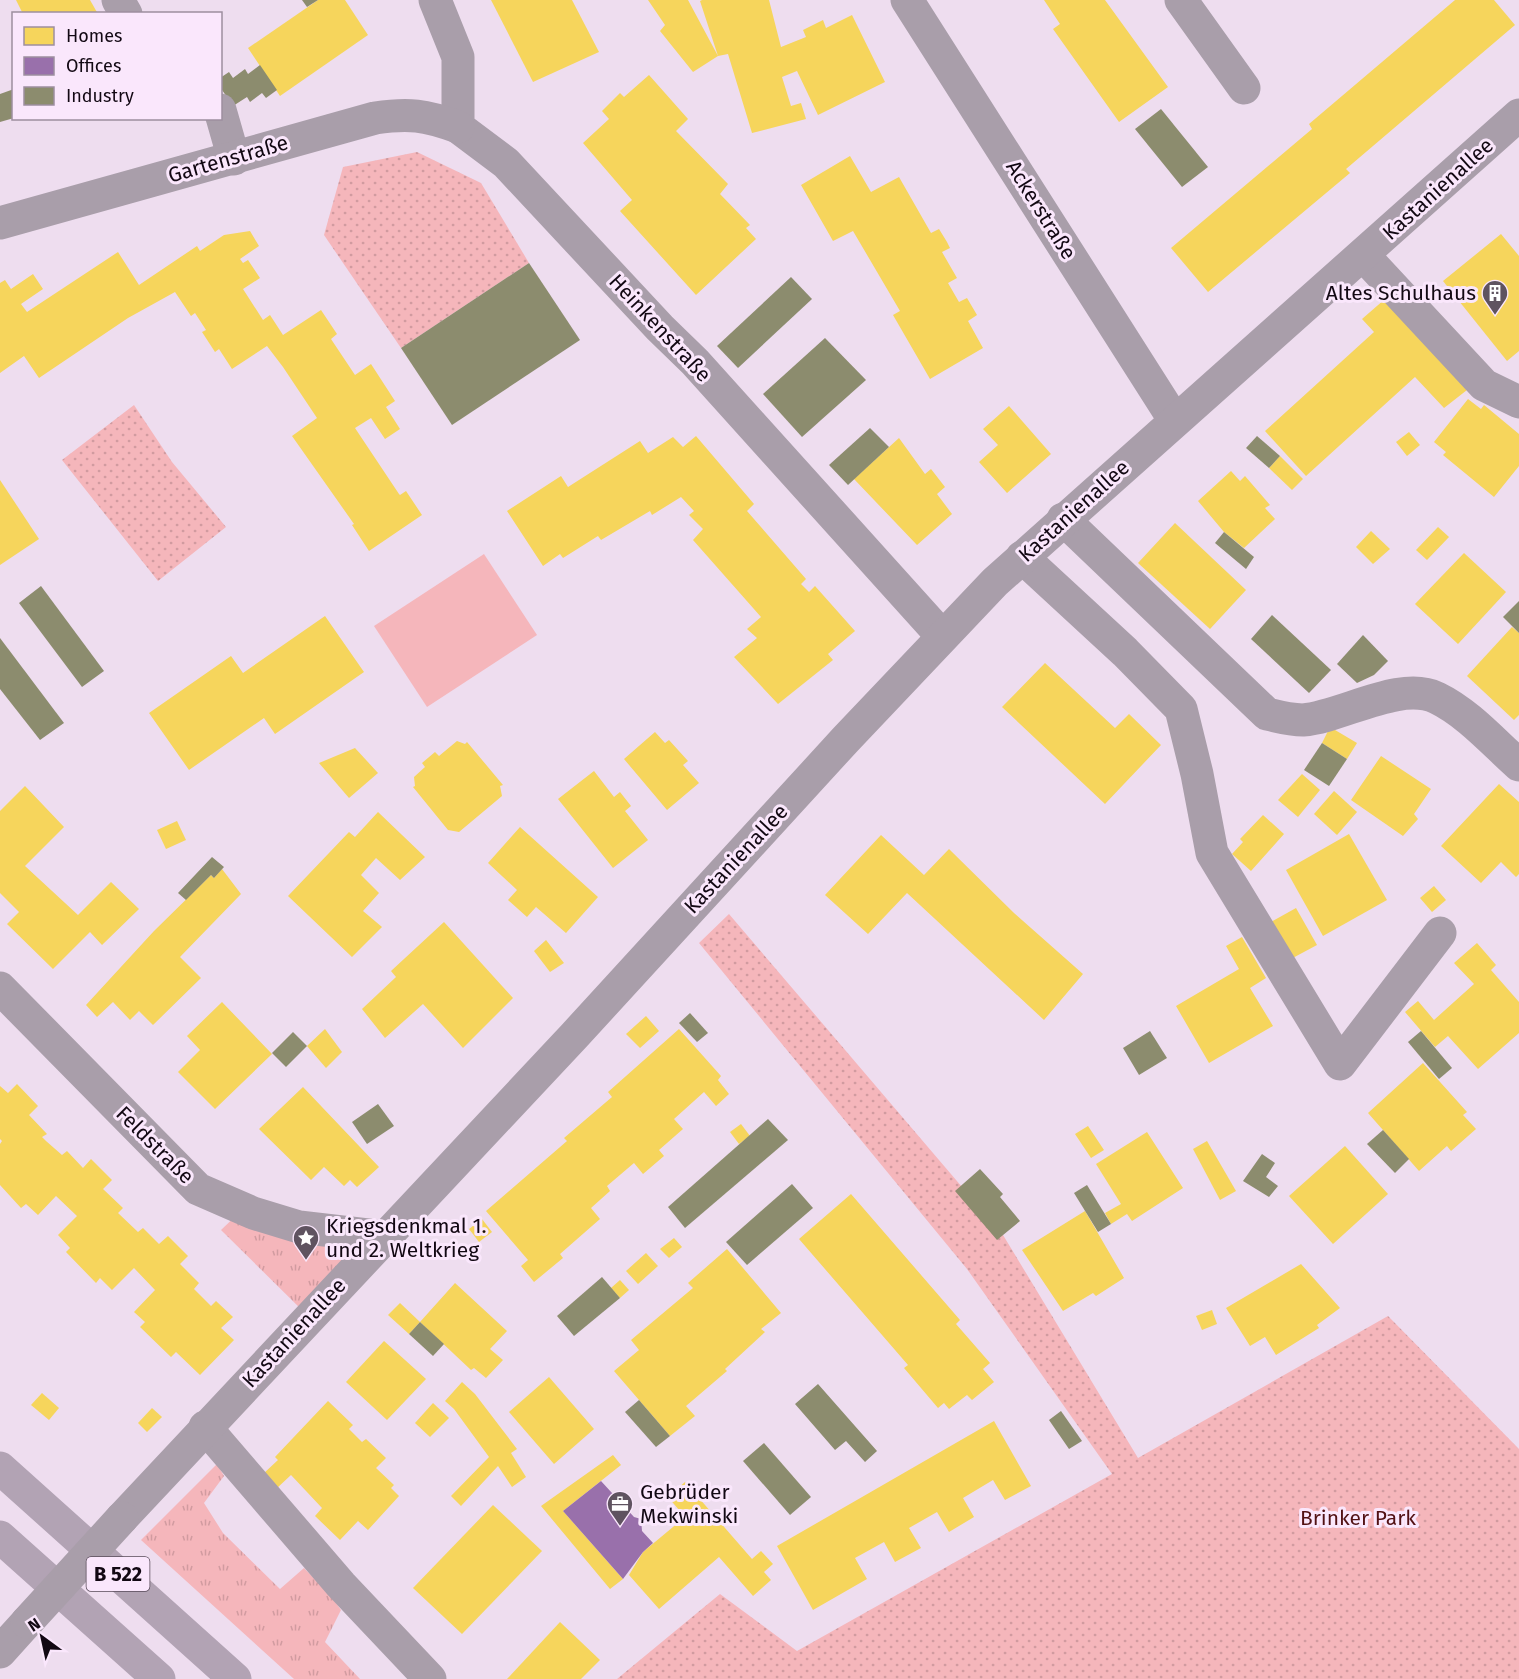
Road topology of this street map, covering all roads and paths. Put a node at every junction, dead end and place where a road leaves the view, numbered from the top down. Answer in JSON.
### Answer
{"nodes":[{"id":1,"x":435,"y":0,"type":"edge"},
{"id":2,"x":907,"y":0,"type":"edge"},
{"id":3,"x":1181,"y":0,"type":"edge"},
{"id":4,"x":1244,"y":88,"type":"dead end"},
{"id":5,"x":1519,"y":116,"type":"edge"},
{"id":6,"x":222,"y":117,"type":"edge"},
{"id":7,"x":458,"y":127,"type":"junction"},
{"id":8,"x":234,"y":159,"type":"junction"},
{"id":9,"x":0,"y":223,"type":"edge"},
{"id":10,"x":1364,"y":256,"type":"junction"},
{"id":11,"x":1519,"y":402,"type":"edge"},
{"id":12,"x":1175,"y":421,"type":"junction"},
{"id":13,"x":1063,"y":519,"type":"junction"},
{"id":14,"x":1022,"y":557,"type":"junction"},
{"id":15,"x":942,"y":636,"type":"junction"},
{"id":16,"x":1519,"y":765,"type":"edge"},
{"id":17,"x":1440,"y":933,"type":"dead end"},
{"id":18,"x":0,"y":988,"type":"edge"},
{"id":19,"x":385,"y":1237,"type":"junction"},
{"id":20,"x":205,"y":1427,"type":"junction"},
{"id":21,"x":0,"y":1468,"type":"edge"},
{"id":22,"x":0,"y":1537,"type":"edge"},
{"id":23,"x":0,"y":1652,"type":"edge"},
{"id":24,"x":159,"y":1679,"type":"edge"},
{"id":25,"x":235,"y":1679,"type":"edge"},
{"id":26,"x":430,"y":1679,"type":"edge"}],
"edges":[{"from":1,"to":7,"type":"street"},
{"from":2,"to":12,"type":"street","name":"Ackerstraße"},
{"from":3,"to":4,"type":"street"},
{"from":5,"to":10,"type":"street","name":"Kastanienallee"},
{"from":6,"to":8,"type":"street"},
{"from":7,"to":8,"type":"street","name":"Gartenstraße"},
{"from":7,"to":15,"type":"street","name":"Heinkenstraße"},
{"from":8,"to":9,"type":"street","name":"Gartenstraße"},
{"from":10,"to":11,"type":"street"},
{"from":10,"to":12,"type":"street","name":"Kastanienallee"},
{"from":12,"to":13,"type":"street","name":"Kastanienallee"},
{"from":13,"to":14,"type":"street","name":"Kastanienallee"},
{"from":13,"to":16,"type":"street"},
{"from":14,"to":15,"type":"street","name":"Kastanienallee"},
{"from":14,"to":17,"type":"street"},
{"from":15,"to":19,"type":"street","name":"Kastanienallee"},
{"from":18,"to":19,"type":"street","name":"Feldstraße"},
{"from":19,"to":20,"type":"street","name":"Kastanienallee"},
{"from":20,"to":23,"type":"street","name":"Kastanienallee","bridge":true},
{"from":20,"to":26,"type":"street"},
{"from":21,"to":25,"type":"highway","number":"B 522"},
{"from":22,"to":24,"type":"highway","number":"B 522"}]}
